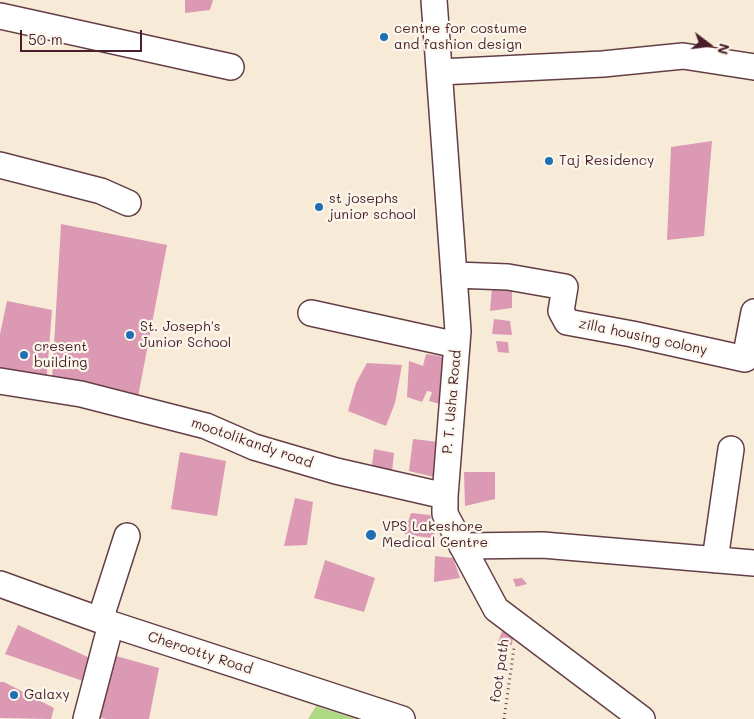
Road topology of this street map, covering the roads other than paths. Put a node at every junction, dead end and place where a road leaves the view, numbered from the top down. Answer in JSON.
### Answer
{"nodes":[{"id":1,"x":434,"y":0,"type":"edge"},
{"id":2,"x":0,"y":16,"type":"edge"},
{"id":3,"x":231,"y":67,"type":"dead end"},
{"id":4,"x":754,"y":67,"type":"edge"},
{"id":5,"x":440,"y":72,"type":"junction"},
{"id":6,"x":0,"y":165,"type":"edge"},
{"id":7,"x":128,"y":203,"type":"dead end"},
{"id":8,"x":455,"y":276,"type":"junction"},
{"id":9,"x":754,"y":312,"type":"edge"},
{"id":10,"x":311,"y":313,"type":"dead end"},
{"id":11,"x":457,"y":345,"type":"junction"},
{"id":12,"x":0,"y":381,"type":"edge"},
{"id":13,"x":731,"y":449,"type":"dead end"},
{"id":14,"x":444,"y":496,"type":"junction"},
{"id":15,"x":127,"y":536,"type":"dead end"},
{"id":16,"x":462,"y":546,"type":"junction"},
{"id":17,"x":715,"y":560,"type":"junction"},
{"id":18,"x":754,"y":563,"type":"edge"},
{"id":19,"x":0,"y":584,"type":"edge"},
{"id":20,"x":106,"y":622,"type":"junction"},
{"id":21,"x":86,"y":719,"type":"edge"},
{"id":22,"x":402,"y":719,"type":"edge"},
{"id":23,"x":642,"y":719,"type":"edge"}],
"edges":[{"from":1,"to":5,"type":"street","name":"P. T. Usha Road"},
{"from":2,"to":3,"type":"street"},
{"from":4,"to":5,"type":"street"},
{"from":5,"to":8,"type":"street","name":"P. T. Usha Road"},
{"from":6,"to":7,"type":"street"},
{"from":8,"to":9,"type":"street","name":"zilla housing colony"},
{"from":8,"to":11,"type":"street","name":"P. T. Usha Road"},
{"from":10,"to":11,"type":"street"},
{"from":11,"to":14,"type":"street","name":"P. T. Usha Road"},
{"from":12,"to":14,"type":"street","name":"mootolikandy road"},
{"from":13,"to":17,"type":"street"},
{"from":14,"to":16,"type":"street","name":"P. T. Usha Road"},
{"from":15,"to":20,"type":"street"},
{"from":16,"to":17,"type":"street"},
{"from":16,"to":23,"type":"street","name":"P. T. Usha Road"},
{"from":17,"to":18,"type":"street"},
{"from":19,"to":20,"type":"street","name":"Cherootty Road"},
{"from":20,"to":21,"type":"street"},
{"from":20,"to":22,"type":"street","name":"Cherootty Road"}]}
